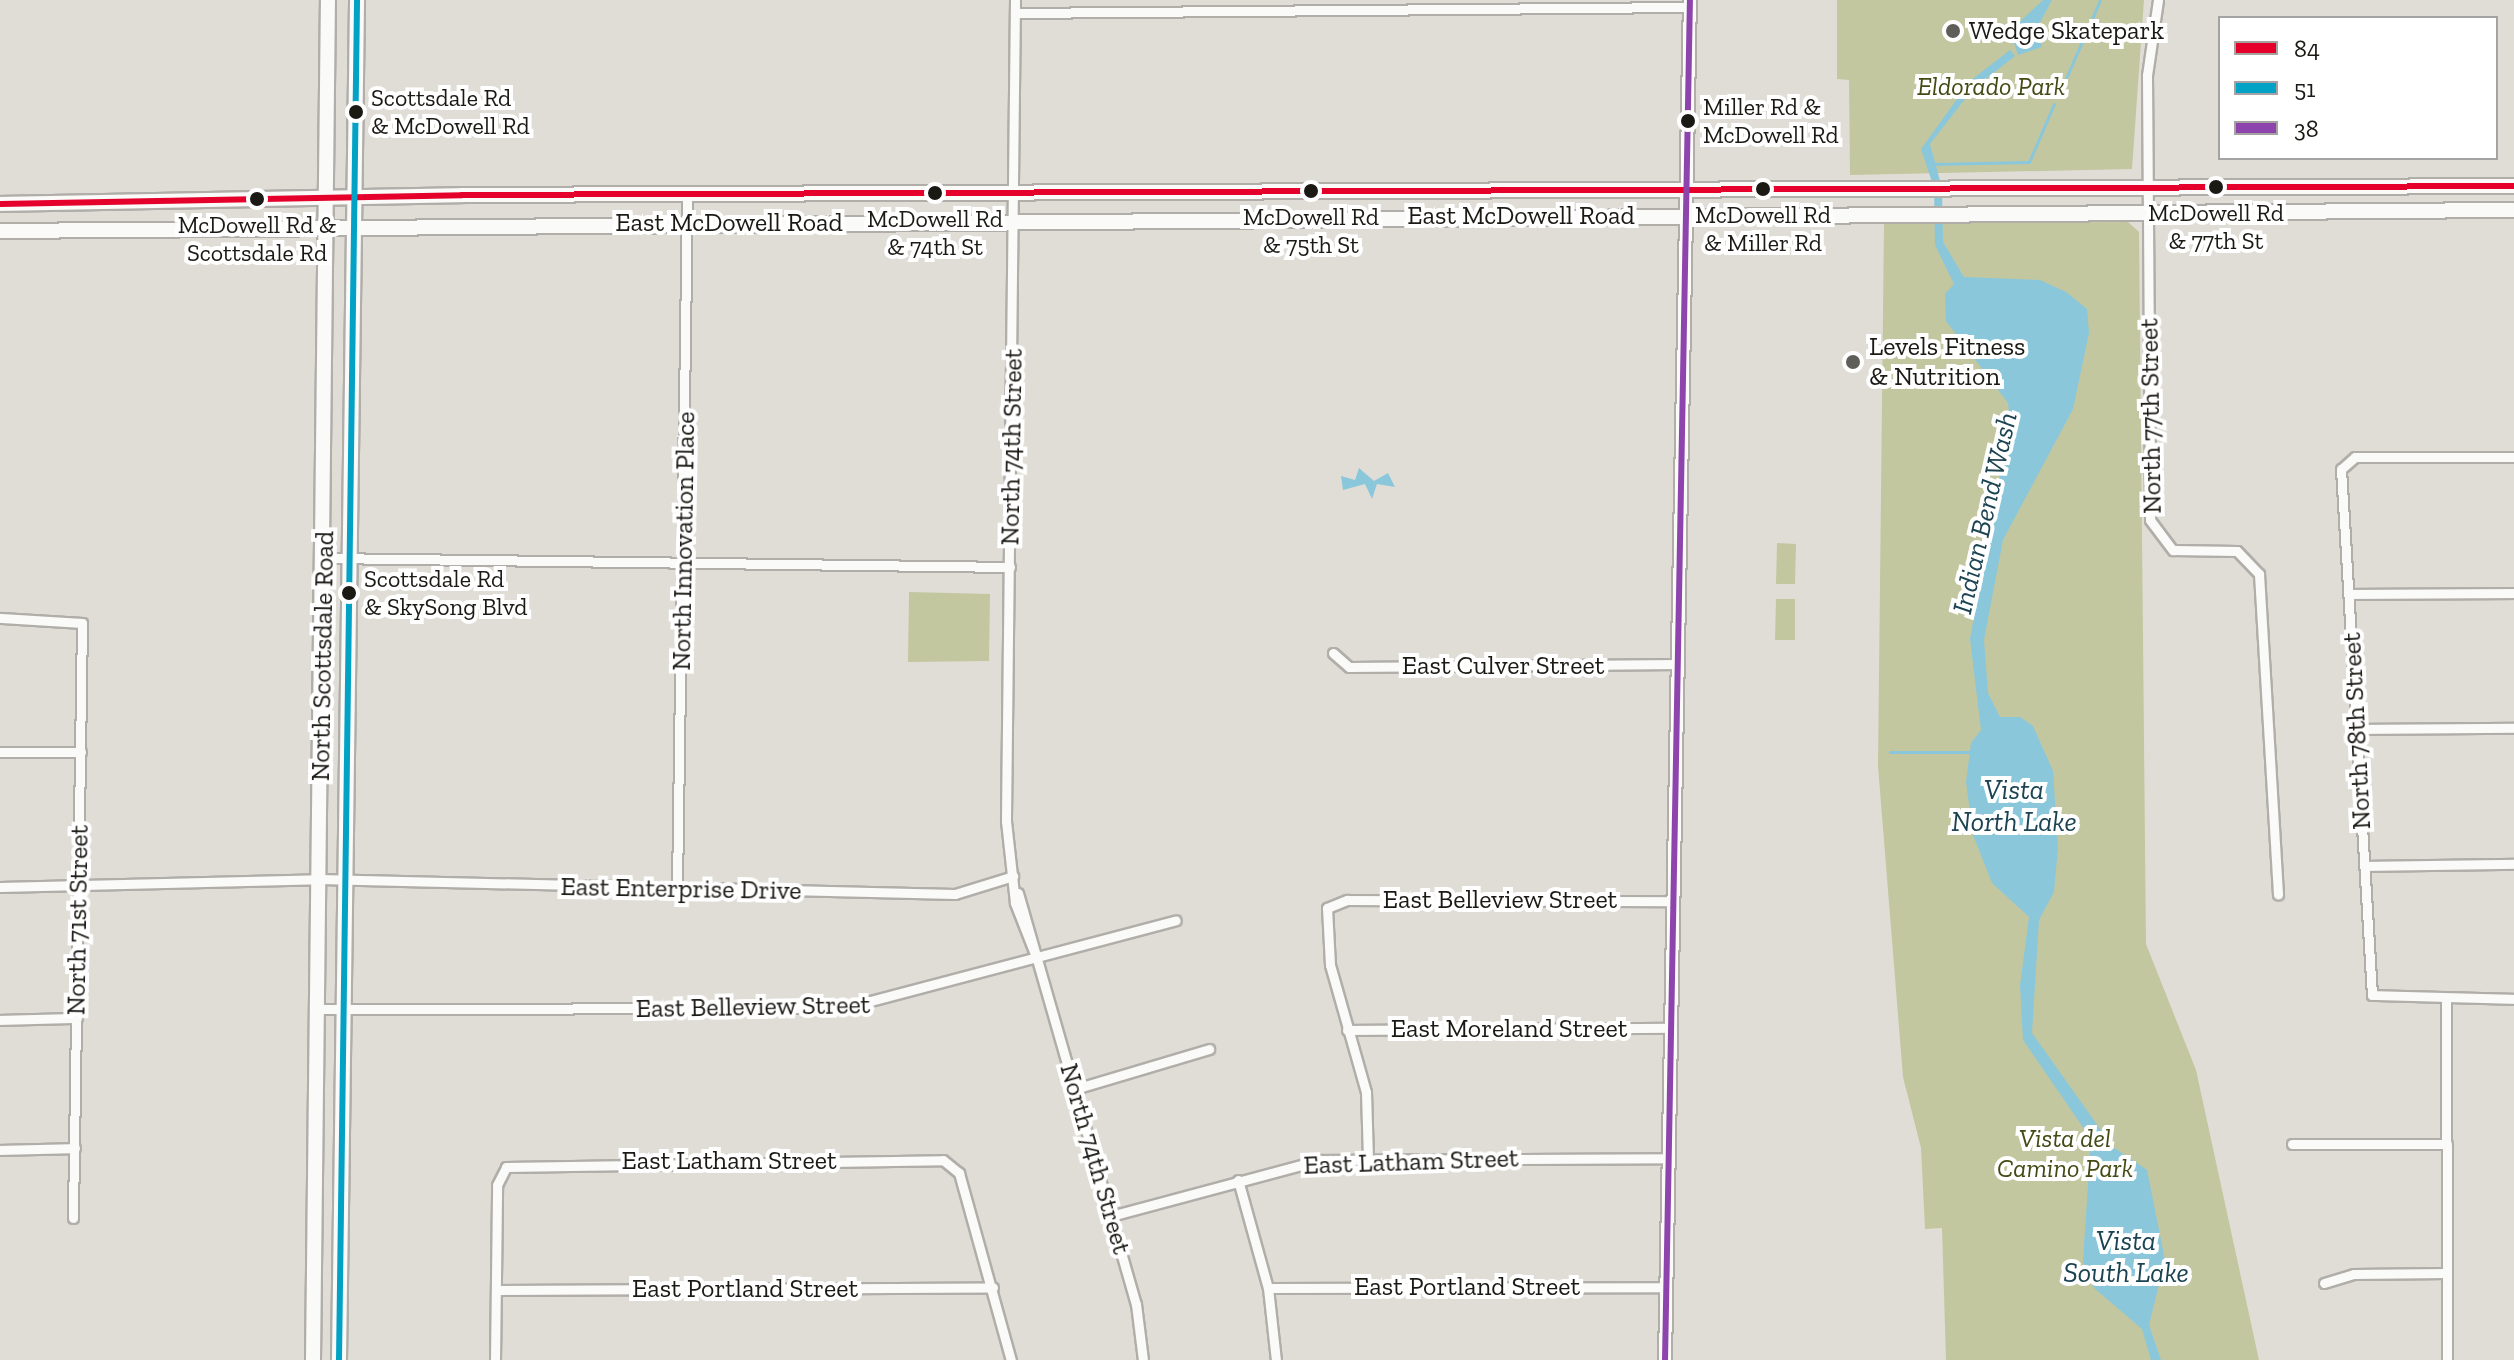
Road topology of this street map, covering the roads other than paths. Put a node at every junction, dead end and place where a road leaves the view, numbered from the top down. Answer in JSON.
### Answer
{"nodes":[{"id":1,"x":328,"y":0,"type":"edge"},
{"id":2,"x":357,"y":0,"type":"edge"},
{"id":3,"x":1015,"y":0,"type":"edge"},
{"id":4,"x":2158,"y":0,"type":"edge"},
{"id":5,"x":1550,"y":3,"type":"edge"},
{"id":6,"x":1690,"y":3,"type":"edge"},
{"id":7,"x":1150,"y":4,"type":"edge"},
{"id":8,"x":1284,"y":4,"type":"edge"},
{"id":9,"x":1417,"y":4,"type":"edge"},
{"id":10,"x":1015,"y":13,"type":"junction"},
{"id":11,"x":2514,"y":186,"type":"edge"},
{"id":12,"x":2147,"y":188,"type":"junction"},
{"id":13,"x":1689,"y":190,"type":"junction"},
{"id":14,"x":1014,"y":193,"type":"junction"},
{"id":15,"x":687,"y":194,"type":"junction"},
{"id":16,"x":358,"y":195,"type":"junction"},
{"id":17,"x":327,"y":196,"type":"junction"},
{"id":18,"x":0,"y":204,"type":"edge"},
{"id":19,"x":22,"y":204,"type":"junction"},
{"id":20,"x":2514,"y":210,"type":"edge"},
{"id":21,"x":2147,"y":212,"type":"junction"},
{"id":22,"x":1689,"y":215,"type":"junction"},
{"id":23,"x":1015,"y":221,"type":"junction"},
{"id":24,"x":687,"y":223,"type":"junction"},
{"id":25,"x":356,"y":225,"type":"junction"},
{"id":26,"x":326,"y":226,"type":"junction"},
{"id":27,"x":0,"y":231,"type":"edge"},
{"id":28,"x":23,"y":231,"type":"junction"},
{"id":29,"x":2514,"y":457,"type":"edge"},
{"id":30,"x":325,"y":558,"type":"junction"},
{"id":31,"x":351,"y":558,"type":"junction"},
{"id":32,"x":683,"y":563,"type":"junction"},
{"id":33,"x":1010,"y":567,"type":"junction"},
{"id":34,"x":2514,"y":593,"type":"edge"},
{"id":35,"x":2349,"y":594,"type":"junction"},
{"id":36,"x":0,"y":618,"type":"edge"},
{"id":37,"x":1333,"y":653,"type":"dead end"},
{"id":38,"x":1679,"y":664,"type":"junction"},
{"id":39,"x":2514,"y":728,"type":"edge"},
{"id":40,"x":2356,"y":729,"type":"junction"},
{"id":41,"x":0,"y":752,"type":"edge"},
{"id":42,"x":81,"y":752,"type":"junction"},
{"id":43,"x":2514,"y":864,"type":"edge"},
{"id":44,"x":2365,"y":866,"type":"junction"},
{"id":45,"x":1013,"y":876,"type":"junction"},
{"id":46,"x":319,"y":879,"type":"junction"},
{"id":47,"x":346,"y":880,"type":"junction"},
{"id":48,"x":79,"y":884,"type":"junction"},
{"id":49,"x":0,"y":887,"type":"edge"},
{"id":50,"x":677,"y":888,"type":"junction"},
{"id":51,"x":2278,"y":894,"type":"dead end"},
{"id":52,"x":1674,"y":901,"type":"junction"},
{"id":53,"x":1176,"y":920,"type":"dead end"},
{"id":54,"x":1037,"y":959,"type":"junction"},
{"id":55,"x":2514,"y":999,"type":"edge"},
{"id":56,"x":2446,"y":1000,"type":"junction"},
{"id":57,"x":317,"y":1009,"type":"junction"},
{"id":58,"x":343,"y":1009,"type":"junction"},
{"id":59,"x":77,"y":1018,"type":"junction"},
{"id":60,"x":0,"y":1020,"type":"edge"},
{"id":61,"x":1672,"y":1028,"type":"junction"},
{"id":62,"x":1347,"y":1030,"type":"junction"},
{"id":63,"x":1209,"y":1049,"type":"dead end"},
{"id":64,"x":1075,"y":1089,"type":"junction"},
{"id":65,"x":2292,"y":1144,"type":"dead end"},
{"id":66,"x":2447,"y":1144,"type":"junction"},
{"id":67,"x":75,"y":1148,"type":"junction"},
{"id":68,"x":0,"y":1150,"type":"edge"},
{"id":69,"x":1669,"y":1158,"type":"junction"},
{"id":70,"x":1368,"y":1159,"type":"junction"},
{"id":71,"x":1238,"y":1180,"type":"junction"},
{"id":72,"x":1111,"y":1216,"type":"junction"},
{"id":73,"x":73,"y":1218,"type":"dead end"},
{"id":74,"x":2447,"y":1273,"type":"junction"},
{"id":75,"x":2324,"y":1283,"type":"dead end"},
{"id":76,"x":993,"y":1287,"type":"junction"},
{"id":77,"x":1666,"y":1287,"type":"junction"},
{"id":78,"x":1268,"y":1288,"type":"junction"},
{"id":79,"x":497,"y":1290,"type":"junction"},
{"id":80,"x":313,"y":1360,"type":"edge"},
{"id":81,"x":339,"y":1360,"type":"edge"},
{"id":82,"x":495,"y":1360,"type":"edge"},
{"id":83,"x":1011,"y":1360,"type":"edge"},
{"id":84,"x":1143,"y":1360,"type":"edge"},
{"id":85,"x":1276,"y":1360,"type":"edge"},
{"id":86,"x":1665,"y":1360,"type":"edge"},
{"id":87,"x":2447,"y":1360,"type":"edge"}],
"edges":[{"from":1,"to":17,"type":"main road","name":"North Scottsdale Road"},
{"from":2,"to":16,"type":"main road","name":"North Scottsdale Road"},
{"from":3,"to":10,"type":"street","name":"North 74th Street"},
{"from":4,"to":12,"type":"street","name":"North 77th Street"},
{"from":5,"to":6,"type":"street"},
{"from":5,"to":9,"type":"street"},
{"from":6,"to":13,"type":"street"},
{"from":7,"to":8,"type":"street"},
{"from":7,"to":10,"type":"street"},
{"from":8,"to":9,"type":"street"},
{"from":10,"to":14,"type":"street","name":"North 74th Street"},
{"from":11,"to":12,"type":"main road","name":"East McDowell Road"},
{"from":12,"to":13,"type":"main road","name":"East McDowell Road"},
{"from":12,"to":21,"type":"street","name":"North 77th Street"},
{"from":13,"to":14,"type":"main road","name":"East McDowell Road"},
{"from":13,"to":22,"type":"street"},
{"from":14,"to":15,"type":"main road","name":"East McDowell Road"},
{"from":14,"to":23,"type":"street","name":"North 74th Street"},
{"from":15,"to":16,"type":"main road","name":"East McDowell Road"},
{"from":15,"to":24,"type":"street","name":"North Innovation Place"},
{"from":16,"to":17,"type":"main road","name":"East McDowell Road"},
{"from":16,"to":25,"type":"main road","name":"North Scottsdale Road"},
{"from":17,"to":19,"type":"main road","name":"East McDowell Road"},
{"from":17,"to":26,"type":"main road","name":"North Scottsdale Road"},
{"from":18,"to":19,"type":"main road","name":"East McDowell Road"},
{"from":19,"to":28,"type":"main road"},
{"from":20,"to":21,"type":"main road","name":"East McDowell Road"},
{"from":21,"to":22,"type":"main road","name":"East McDowell Road"},
{"from":21,"to":51,"type":"street","name":"North 77th Street"},
{"from":22,"to":23,"type":"main road","name":"East McDowell Road"},
{"from":22,"to":38,"type":"street"},
{"from":23,"to":24,"type":"main road","name":"East McDowell Road"},
{"from":23,"to":33,"type":"street","name":"North 74th Street"},
{"from":24,"to":25,"type":"main road","name":"East McDowell Road"},
{"from":24,"to":32,"type":"street","name":"North Innovation Place"},
{"from":25,"to":26,"type":"main road","name":"East McDowell Road"},
{"from":25,"to":31,"type":"main road","name":"North Scottsdale Road"},
{"from":26,"to":28,"type":"main road","name":"East McDowell Road"},
{"from":26,"to":30,"type":"main road","name":"North Scottsdale Road"},
{"from":27,"to":28,"type":"main road","name":"East McDowell Road"},
{"from":29,"to":35,"type":"street","name":"North 78th Street"},
{"from":30,"to":31,"type":"street"},
{"from":30,"to":46,"type":"main road","name":"North Scottsdale Road"},
{"from":31,"to":32,"type":"street"},
{"from":31,"to":47,"type":"main road","name":"North Scottsdale Road"},
{"from":32,"to":33,"type":"street"},
{"from":32,"to":50,"type":"street","name":"North Innovation Place"},
{"from":33,"to":45,"type":"street","name":"North 74th Street"},
{"from":34,"to":35,"type":"street"},
{"from":35,"to":40,"type":"street","name":"North 78th Street"},
{"from":36,"to":42,"type":"street","name":"North 71st Street"},
{"from":37,"to":38,"type":"street","name":"East Culver Street"},
{"from":38,"to":52,"type":"street"},
{"from":39,"to":40,"type":"street"},
{"from":40,"to":44,"type":"street","name":"North 78th Street"},
{"from":41,"to":42,"type":"street"},
{"from":42,"to":48,"type":"street","name":"North 71st Street"},
{"from":43,"to":44,"type":"street"},
{"from":44,"to":56,"type":"street","name":"North 78th Street"},
{"from":45,"to":50,"type":"street","name":"East Enterprise Drive"},
{"from":45,"to":54,"type":"street","name":"North 74th Street"},
{"from":46,"to":47,"type":"street"},
{"from":46,"to":48,"type":"street"},
{"from":46,"to":57,"type":"main road","name":"North Scottsdale Road"},
{"from":47,"to":50,"type":"street","name":"East Enterprise Drive"},
{"from":47,"to":58,"type":"main road","name":"North Scottsdale Road"},
{"from":48,"to":49,"type":"street"},
{"from":48,"to":59,"type":"street","name":"North 71st Street"},
{"from":52,"to":61,"type":"street"},
{"from":52,"to":62,"type":"street","name":"East Belleview Street"},
{"from":53,"to":54,"type":"street","name":"East Belleview Street"},
{"from":54,"to":58,"type":"street","name":"East Belleview Street"},
{"from":54,"to":64,"type":"street","name":"North 74th Street"},
{"from":55,"to":56,"type":"street"},
{"from":56,"to":66,"type":"street"},
{"from":57,"to":58,"type":"street","name":"East Belleview Street"},
{"from":57,"to":80,"type":"main road","name":"North Scottsdale Road"},
{"from":58,"to":81,"type":"main road","name":"North Scottsdale Road"},
{"from":59,"to":60,"type":"street"},
{"from":59,"to":67,"type":"street","name":"North 71st Street"},
{"from":61,"to":62,"type":"street","name":"East Moreland Street"},
{"from":61,"to":69,"type":"street"},
{"from":62,"to":70,"type":"street"},
{"from":63,"to":64,"type":"street"},
{"from":64,"to":72,"type":"street","name":"North 74th Street"},
{"from":65,"to":66,"type":"street"},
{"from":66,"to":74,"type":"street"},
{"from":67,"to":68,"type":"street"},
{"from":67,"to":73,"type":"street","name":"North 71st Street"},
{"from":69,"to":70,"type":"street","name":"East Latham Street"},
{"from":69,"to":77,"type":"street"},
{"from":70,"to":71,"type":"street","name":"East Latham Street"},
{"from":71,"to":72,"type":"street","name":"East Latham Street"},
{"from":71,"to":78,"type":"street"},
{"from":72,"to":84,"type":"street","name":"North 74th Street"},
{"from":74,"to":75,"type":"street"},
{"from":74,"to":87,"type":"street"},
{"from":76,"to":79,"type":"street","name":"East Portland Street"},
{"from":76,"to":79,"type":"street","name":"East Latham Street"},
{"from":76,"to":83,"type":"street"},
{"from":77,"to":78,"type":"street","name":"East Portland Street"},
{"from":77,"to":86,"type":"street"},
{"from":78,"to":85,"type":"street"},
{"from":79,"to":82,"type":"street"}]}
